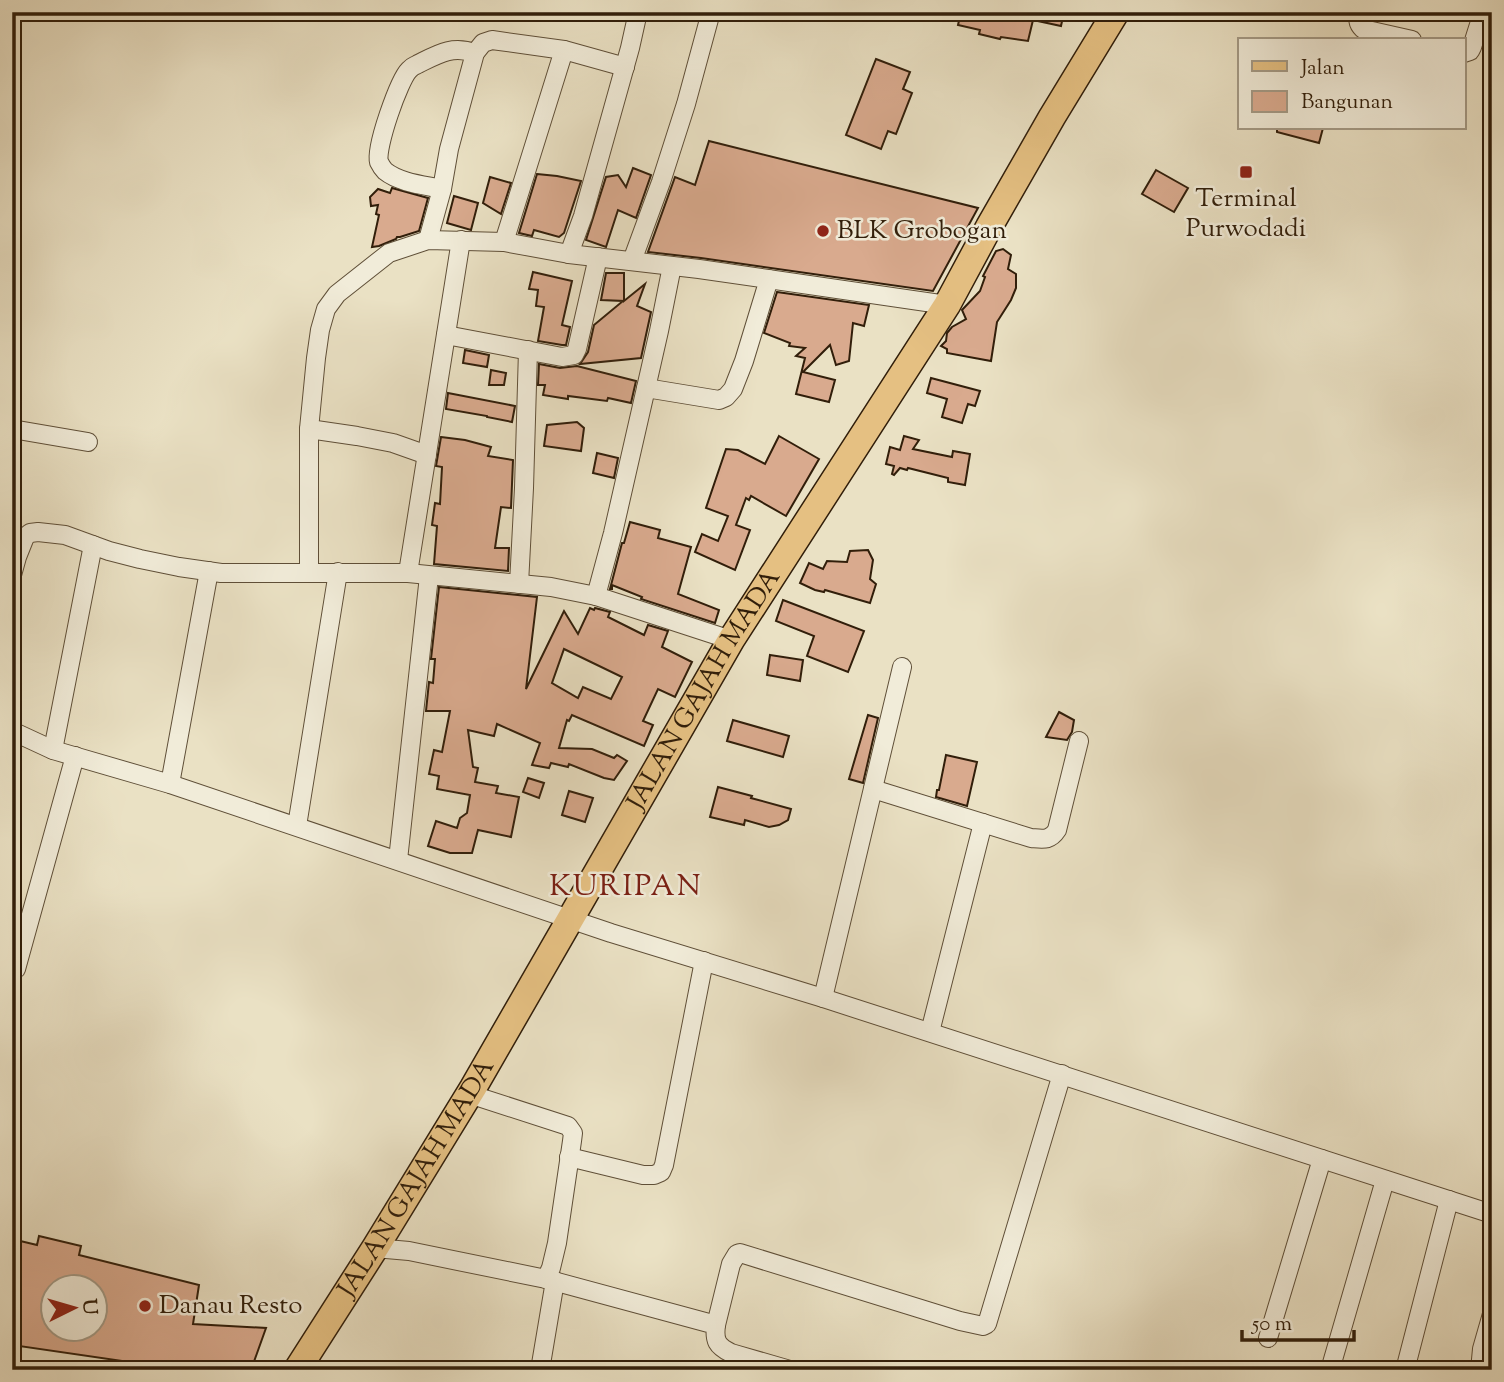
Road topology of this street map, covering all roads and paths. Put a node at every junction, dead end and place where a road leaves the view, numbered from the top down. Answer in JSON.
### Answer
{"nodes":[{"id":1,"x":638,"y":12,"type":"edge"},
{"id":2,"x":711,"y":12,"type":"edge"},
{"id":3,"x":1116,"y":12,"type":"edge"},
{"id":4,"x":1360,"y":12,"type":"edge"},
{"id":5,"x":1483,"y":12,"type":"edge"},
{"id":6,"x":1403,"y":38,"type":"edge"},
{"id":7,"x":564,"y":50,"type":"junction"},
{"id":8,"x":1466,"y":52,"type":"edge"},
{"id":9,"x":475,"y":53,"type":"junction"},
{"id":10,"x":625,"y":68,"type":"junction"},
{"id":11,"x":442,"y":190,"type":"junction"},
{"id":12,"x":428,"y":240,"type":"junction"},
{"id":13,"x":461,"y":240,"type":"junction"},
{"id":14,"x":504,"y":242,"type":"junction"},
{"id":15,"x":569,"y":254,"type":"junction"},
{"id":16,"x":598,"y":257,"type":"junction"},
{"id":17,"x":632,"y":261,"type":"junction"},
{"id":18,"x":672,"y":266,"type":"junction"},
{"id":19,"x":769,"y":279,"type":"junction"},
{"id":20,"x":947,"y":305,"type":"junction"},
{"id":21,"x":446,"y":335,"type":"junction"},
{"id":22,"x":528,"y":350,"type":"junction"},
{"id":23,"x":646,"y":388,"type":"junction"},
{"id":24,"x":12,"y":429,"type":"edge"},
{"id":25,"x":309,"y":429,"type":"junction"},
{"id":26,"x":88,"y":442,"type":"dead end"},
{"id":27,"x":427,"y":455,"type":"junction"},
{"id":28,"x":21,"y":532,"type":"edge"},
{"id":29,"x":93,"y":545,"type":"junction"},
{"id":30,"x":209,"y":571,"type":"junction"},
{"id":31,"x":309,"y":572,"type":"junction"},
{"id":32,"x":338,"y":572,"type":"junction"},
{"id":33,"x":408,"y":573,"type":"junction"},
{"id":34,"x":12,"y":575,"type":"edge"},
{"id":35,"x":429,"y":576,"type":"junction"},
{"id":36,"x":519,"y":584,"type":"junction"},
{"id":37,"x":596,"y":596,"type":"junction"},
{"id":38,"x":731,"y":640,"type":"junction"},
{"id":39,"x":902,"y":667,"type":"dead end"},
{"id":40,"x":12,"y":731,"type":"edge"},
{"id":41,"x":1079,"y":741,"type":"dead end"},
{"id":42,"x":53,"y":750,"type":"junction"},
{"id":43,"x":75,"y":757,"type":"junction"},
{"id":44,"x":170,"y":784,"type":"junction"},
{"id":45,"x":873,"y":789,"type":"junction"},
{"id":46,"x":983,"y":823,"type":"junction"},
{"id":47,"x":297,"y":826,"type":"junction"},
{"id":48,"x":398,"y":860,"type":"junction"},
{"id":49,"x":571,"y":919,"type":"junction"},
{"id":50,"x":705,"y":961,"type":"junction"},
{"id":51,"x":16,"y":969,"type":"dead end"},
{"id":52,"x":823,"y":998,"type":"junction"},
{"id":53,"x":930,"y":1032,"type":"junction"},
{"id":54,"x":1062,"y":1074,"type":"junction"},
{"id":55,"x":469,"y":1094,"type":"junction"},
{"id":56,"x":569,"y":1157,"type":"junction"},
{"id":57,"x":1322,"y":1159,"type":"junction"},
{"id":58,"x":1385,"y":1180,"type":"junction"},
{"id":59,"x":1449,"y":1200,"type":"junction"},
{"id":60,"x":1492,"y":1214,"type":"edge"},
{"id":61,"x":375,"y":1248,"type":"junction"},
{"id":62,"x":550,"y":1280,"type":"junction"},
{"id":63,"x":1492,"y":1314,"type":"edge"},
{"id":64,"x":716,"y":1325,"type":"junction"},
{"id":65,"x":1268,"y":1338,"type":"dead end"},
{"id":66,"x":297,"y":1370,"type":"edge"},
{"id":67,"x":540,"y":1370,"type":"edge"},
{"id":68,"x":790,"y":1370,"type":"edge"},
{"id":69,"x":1330,"y":1370,"type":"edge"},
{"id":70,"x":1405,"y":1370,"type":"edge"},
{"id":71,"x":1480,"y":1370,"type":"edge"}],
"edges":[{"from":1,"to":10,"type":"street"},
{"from":2,"to":17,"type":"street"},
{"from":3,"to":20,"type":"main road","name":"JALAN GAJAH MADA"},
{"from":4,"to":6,"type":"street"},
{"from":5,"to":8,"type":"street"},
{"from":7,"to":9,"type":"street"},
{"from":7,"to":10,"type":"street"},
{"from":7,"to":14,"type":"street"},
{"from":9,"to":11,"type":"street"},
{"from":9,"to":11,"type":"street"},
{"from":10,"to":15,"type":"street"},
{"from":11,"to":12,"type":"street"},
{"from":12,"to":13,"type":"street"},
{"from":12,"to":25,"type":"street"},
{"from":13,"to":14,"type":"street"},
{"from":13,"to":21,"type":"street"},
{"from":14,"to":15,"type":"street"},
{"from":15,"to":16,"type":"street"},
{"from":16,"to":17,"type":"street"},
{"from":16,"to":22,"type":"street"},
{"from":17,"to":18,"type":"street"},
{"from":18,"to":19,"type":"street"},
{"from":18,"to":23,"type":"street"},
{"from":19,"to":20,"type":"street"},
{"from":19,"to":23,"type":"street"},
{"from":20,"to":38,"type":"main road","name":"JALAN GAJAH MADA"},
{"from":21,"to":22,"type":"street"},
{"from":21,"to":27,"type":"street"},
{"from":22,"to":36,"type":"street"},
{"from":23,"to":37,"type":"street"},
{"from":24,"to":26,"type":"street"},
{"from":25,"to":27,"type":"street"},
{"from":25,"to":31,"type":"street"},
{"from":27,"to":33,"type":"street"},
{"from":28,"to":29,"type":"street"},
{"from":28,"to":34,"type":"street"},
{"from":29,"to":30,"type":"street"},
{"from":29,"to":42,"type":"street"},
{"from":30,"to":31,"type":"street"},
{"from":30,"to":44,"type":"street"},
{"from":31,"to":32,"type":"street"},
{"from":32,"to":33,"type":"street"},
{"from":32,"to":47,"type":"street"},
{"from":33,"to":35,"type":"street"},
{"from":35,"to":36,"type":"street"},
{"from":35,"to":48,"type":"street"},
{"from":36,"to":37,"type":"street"},
{"from":37,"to":38,"type":"street"},
{"from":38,"to":49,"type":"main road","name":"JALAN GAJAH MADA"},
{"from":39,"to":45,"type":"street"},
{"from":40,"to":42,"type":"street"},
{"from":41,"to":46,"type":"street"},
{"from":42,"to":43,"type":"street"},
{"from":43,"to":44,"type":"street"},
{"from":43,"to":51,"type":"street"},
{"from":44,"to":47,"type":"street"},
{"from":45,"to":46,"type":"street"},
{"from":45,"to":52,"type":"street"},
{"from":46,"to":53,"type":"street"},
{"from":47,"to":48,"type":"street"},
{"from":48,"to":49,"type":"street"},
{"from":49,"to":50,"type":"street"},
{"from":49,"to":55,"type":"main road","name":"JALAN GAJAH MADA"},
{"from":50,"to":52,"type":"street"},
{"from":50,"to":56,"type":"street"},
{"from":52,"to":53,"type":"street"},
{"from":53,"to":54,"type":"street"},
{"from":54,"to":57,"type":"street"},
{"from":54,"to":64,"type":"street"},
{"from":55,"to":56,"type":"street"},
{"from":55,"to":61,"type":"main road","name":"JALAN GAJAH MADA"},
{"from":56,"to":62,"type":"street"},
{"from":57,"to":58,"type":"street"},
{"from":57,"to":65,"type":"street"},
{"from":58,"to":59,"type":"street"},
{"from":58,"to":69,"type":"street"},
{"from":59,"to":60,"type":"street"},
{"from":59,"to":70,"type":"street"},
{"from":61,"to":62,"type":"street"},
{"from":61,"to":66,"type":"main road","name":"JALAN GAJAH MADA"},
{"from":62,"to":64,"type":"street"},
{"from":62,"to":67,"type":"street"},
{"from":63,"to":71,"type":"street"},
{"from":64,"to":68,"type":"street"}]}
